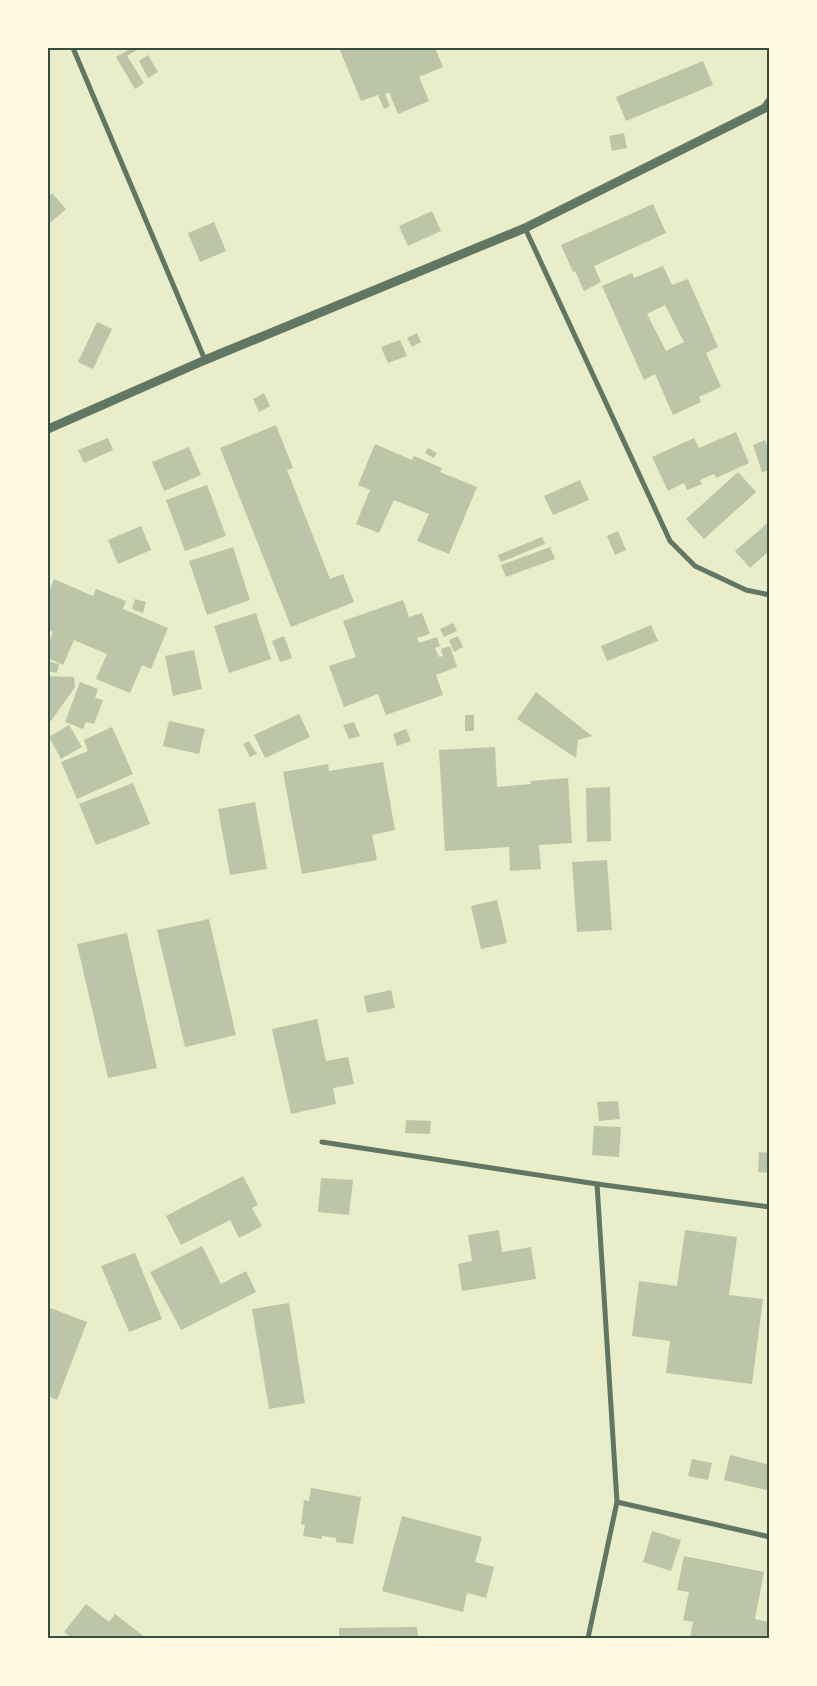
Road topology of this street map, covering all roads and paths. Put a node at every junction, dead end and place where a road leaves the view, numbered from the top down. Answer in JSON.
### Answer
{"nodes":[{"id":1,"x":73,"y":48,"type":"edge"},
{"id":2,"x":768,"y":106,"type":"edge"},
{"id":3,"x":525,"y":228,"type":"junction"},
{"id":4,"x":205,"y":360,"type":"junction"},
{"id":5,"x":48,"y":429,"type":"edge"},
{"id":6,"x":770,"y":595,"type":"edge"},
{"id":7,"x":322,"y":1142,"type":"dead end"},
{"id":8,"x":597,"y":1184,"type":"junction"},
{"id":9,"x":770,"y":1206,"type":"edge"},
{"id":10,"x":617,"y":1502,"type":"junction"},
{"id":11,"x":770,"y":1537,"type":"edge"},
{"id":12,"x":588,"y":1638,"type":"edge"}],
"edges":[{"from":1,"to":4,"type":"street"},
{"from":2,"to":3,"type":"street"},
{"from":3,"to":4,"type":"street"},
{"from":3,"to":6,"type":"street"},
{"from":4,"to":5,"type":"street"},
{"from":7,"to":8,"type":"street"},
{"from":8,"to":9,"type":"street"},
{"from":8,"to":10,"type":"street"},
{"from":10,"to":11,"type":"street"},
{"from":10,"to":12,"type":"street"}]}
